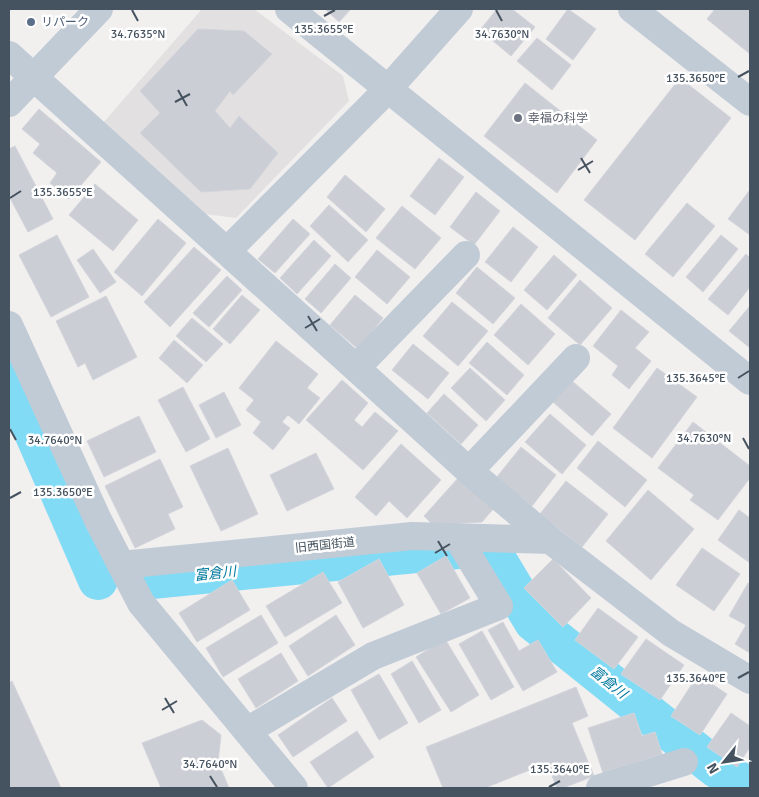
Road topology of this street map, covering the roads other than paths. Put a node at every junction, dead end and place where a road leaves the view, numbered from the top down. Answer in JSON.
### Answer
{"nodes":[{"id":1,"x":99,"y":9,"type":"edge"},
{"id":2,"x":289,"y":9,"type":"edge"},
{"id":3,"x":459,"y":9,"type":"edge"},
{"id":4,"x":632,"y":9,"type":"edge"},
{"id":5,"x":9,"y":55,"type":"edge"},
{"id":6,"x":33,"y":77,"type":"junction"},
{"id":7,"x":388,"y":89,"type":"junction"},
{"id":8,"x":750,"y":102,"type":"edge"},
{"id":9,"x":9,"y":103,"type":"edge"},
{"id":10,"x":227,"y":251,"type":"junction"},
{"id":11,"x":466,"y":255,"type":"dead end"},
{"id":12,"x":9,"y":325,"type":"edge"},
{"id":13,"x":576,"y":358,"type":"dead end"},
{"id":14,"x":356,"y":368,"type":"junction"},
{"id":15,"x":750,"y":381,"type":"edge"},
{"id":16,"x":469,"y":471,"type":"junction"},
{"id":17,"x":457,"y":537,"type":"junction"},
{"id":18,"x":550,"y":540,"type":"junction"},
{"id":19,"x":121,"y":565,"type":"junction"},
{"id":20,"x":750,"y":680,"type":"edge"},
{"id":21,"x":247,"y":731,"type":"junction"},
{"id":22,"x":684,"y":762,"type":"dead end"},
{"id":23,"x":294,"y":788,"type":"edge"},
{"id":24,"x":600,"y":788,"type":"edge"}],
"edges":[{"from":1,"to":6,"type":"street"},
{"from":2,"to":7,"type":"street"},
{"from":3,"to":7,"type":"street"},
{"from":4,"to":8,"type":"street"},
{"from":5,"to":6,"type":"street"},
{"from":6,"to":9,"type":"street"},
{"from":6,"to":10,"type":"street"},
{"from":7,"to":10,"type":"street"},
{"from":7,"to":15,"type":"street"},
{"from":10,"to":14,"type":"street"},
{"from":11,"to":14,"type":"street"},
{"from":12,"to":19,"type":"street"},
{"from":13,"to":16,"type":"street"},
{"from":14,"to":16,"type":"street"},
{"from":16,"to":18,"type":"street"},
{"from":17,"to":18,"type":"street","name":"旧西国街道"},
{"from":17,"to":19,"type":"street","name":"旧西国街道"},
{"from":17,"to":21,"type":"street"},
{"from":18,"to":20,"type":"street"},
{"from":19,"to":21,"type":"street"},
{"from":21,"to":23,"type":"street"},
{"from":22,"to":24,"type":"street"}]}
